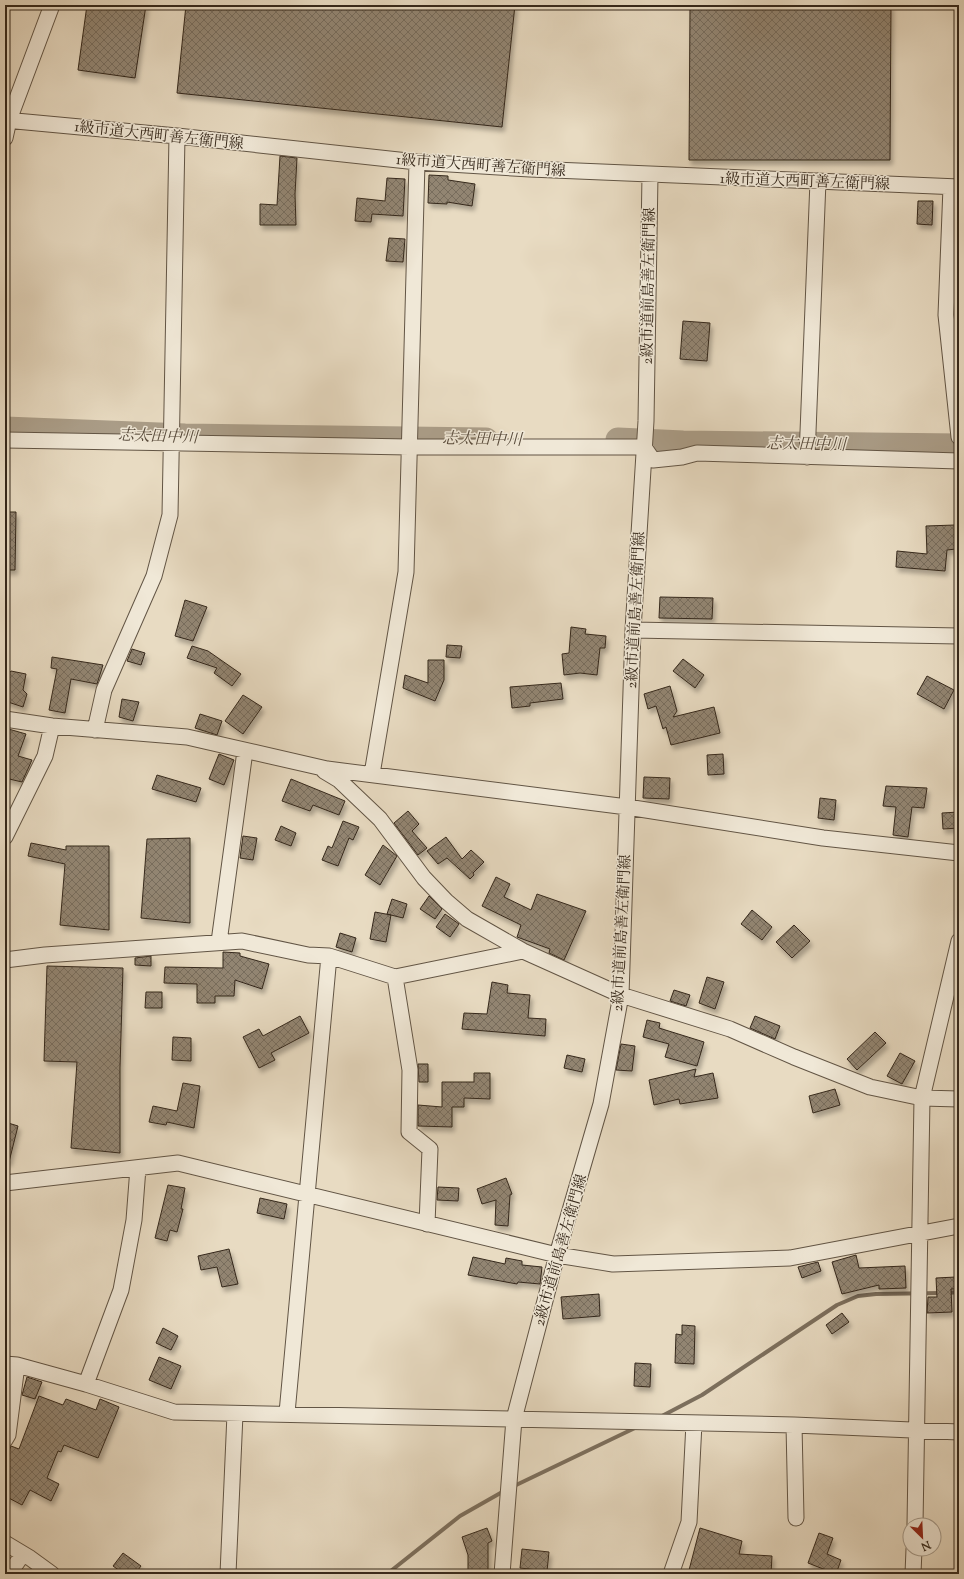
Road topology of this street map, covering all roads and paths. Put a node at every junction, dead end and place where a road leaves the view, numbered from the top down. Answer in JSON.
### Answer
{"nodes":[{"id":1,"x":52,"y":5,"type":"edge"},
{"id":2,"x":7,"y":120,"type":"edge"},
{"id":3,"x":177,"y":136,"type":"junction"},
{"id":4,"x":5,"y":138,"type":"edge"},
{"id":5,"x":417,"y":162,"type":"junction"},
{"id":6,"x":650,"y":175,"type":"junction"},
{"id":7,"x":818,"y":181,"type":"junction"},
{"id":8,"x":955,"y":187,"type":"edge"},
{"id":9,"x":959,"y":436,"type":"edge"},
{"id":10,"x":5,"y":440,"type":"edge"},
{"id":11,"x":172,"y":443,"type":"junction"},
{"id":12,"x":409,"y":447,"type":"junction"},
{"id":13,"x":644,"y":447,"type":"junction"},
{"id":14,"x":807,"y":457,"type":"junction"},
{"id":15,"x":959,"y":461,"type":"edge"},
{"id":16,"x":633,"y":630,"type":"junction"},
{"id":17,"x":959,"y":636,"type":"edge"},
{"id":18,"x":5,"y":719,"type":"edge"},
{"id":19,"x":52,"y":726,"type":"junction"},
{"id":20,"x":96,"y":730,"type":"junction"},
{"id":21,"x":245,"y":751,"type":"junction"},
{"id":22,"x":315,"y":766,"type":"junction"},
{"id":23,"x":372,"y":774,"type":"junction"},
{"id":24,"x":627,"y":807,"type":"junction"},
{"id":25,"x":5,"y":837,"type":"edge"},
{"id":26,"x":959,"y":853,"type":"edge"},
{"id":27,"x":959,"y":941,"type":"edge"},
{"id":28,"x":219,"y":942,"type":"junction"},
{"id":29,"x":523,"y":951,"type":"junction"},
{"id":30,"x":329,"y":956,"type":"junction"},
{"id":31,"x":5,"y":960,"type":"edge"},
{"id":32,"x":395,"y":977,"type":"junction"},
{"id":33,"x":621,"y":995,"type":"junction"},
{"id":34,"x":922,"y":1098,"type":"junction"},
{"id":35,"x":959,"y":1099,"type":"edge"},
{"id":36,"x":138,"y":1168,"type":"junction"},
{"id":37,"x":5,"y":1183,"type":"edge"},
{"id":38,"x":308,"y":1195,"type":"junction"},
{"id":39,"x":427,"y":1224,"type":"junction"},
{"id":40,"x":959,"y":1226,"type":"edge"},
{"id":41,"x":921,"y":1233,"type":"junction"},
{"id":42,"x":557,"y":1255,"type":"junction"},
{"id":43,"x":11,"y":1365,"type":"edge"},
{"id":44,"x":86,"y":1384,"type":"junction"},
{"id":45,"x":288,"y":1413,"type":"junction"},
{"id":46,"x":235,"y":1414,"type":"junction"},
{"id":47,"x":514,"y":1418,"type":"junction"},
{"id":48,"x":694,"y":1423,"type":"junction"},
{"id":49,"x":794,"y":1425,"type":"junction"},
{"id":50,"x":918,"y":1431,"type":"junction"},
{"id":51,"x":959,"y":1432,"type":"edge"},
{"id":52,"x":5,"y":1440,"type":"edge"},
{"id":53,"x":915,"y":1517,"type":"edge"},
{"id":54,"x":796,"y":1518,"type":"dead end"},
{"id":55,"x":5,"y":1543,"type":"edge"},
{"id":56,"x":23,"y":1554,"type":"junction"},
{"id":57,"x":914,"y":1557,"type":"edge"},
{"id":58,"x":9,"y":1574,"type":"edge"},
{"id":59,"x":52,"y":1574,"type":"edge"},
{"id":60,"x":228,"y":1574,"type":"edge"},
{"id":61,"x":502,"y":1574,"type":"edge"},
{"id":62,"x":672,"y":1574,"type":"edge"},
{"id":63,"x":913,"y":1574,"type":"edge"}],
"edges":[{"from":1,"to":2,"type":"street"},
{"from":2,"to":3,"type":"street","name":"1級市道大西町善左衛門線"},
{"from":2,"to":4,"type":"street"},
{"from":3,"to":5,"type":"street","name":"1級市道大西町善左衛門線"},
{"from":3,"to":11,"type":"street"},
{"from":5,"to":6,"type":"street","name":"1級市道大西町善左衛門線"},
{"from":5,"to":12,"type":"street"},
{"from":6,"to":7,"type":"street","name":"1級市道大西町善左衛門線"},
{"from":6,"to":13,"type":"street","name":"2級市道前島善左衛門線"},
{"from":7,"to":8,"type":"street","name":"1級市道大西町善左衛門線"},
{"from":7,"to":14,"type":"street"},
{"from":8,"to":9,"type":"street"},
{"from":10,"to":11,"type":"street"},
{"from":11,"to":12,"type":"street"},
{"from":11,"to":20,"type":"street"},
{"from":12,"to":13,"type":"street"},
{"from":12,"to":23,"type":"street"},
{"from":13,"to":14,"type":"street"},
{"from":13,"to":16,"type":"street","name":"2級市道前島善左衛門線"},
{"from":14,"to":15,"type":"street"},
{"from":16,"to":17,"type":"street"},
{"from":16,"to":24,"type":"street","name":"2級市道前島善左衛門線"},
{"from":18,"to":19,"type":"street"},
{"from":19,"to":20,"type":"street"},
{"from":19,"to":25,"type":"street"},
{"from":20,"to":21,"type":"street"},
{"from":21,"to":22,"type":"street"},
{"from":21,"to":28,"type":"street"},
{"from":22,"to":23,"type":"street"},
{"from":22,"to":29,"type":"street"},
{"from":23,"to":24,"type":"street"},
{"from":24,"to":26,"type":"street"},
{"from":24,"to":33,"type":"street","name":"2級市道前島善左衛門線"},
{"from":27,"to":34,"type":"street"},
{"from":28,"to":30,"type":"street"},
{"from":28,"to":31,"type":"street"},
{"from":29,"to":32,"type":"street"},
{"from":29,"to":33,"type":"street"},
{"from":30,"to":32,"type":"street"},
{"from":30,"to":38,"type":"street"},
{"from":32,"to":39,"type":"street"},
{"from":33,"to":34,"type":"street"},
{"from":33,"to":42,"type":"street","name":"2級市道前島善左衛門線"},
{"from":34,"to":35,"type":"street"},
{"from":34,"to":41,"type":"street"},
{"from":36,"to":37,"type":"street"},
{"from":36,"to":38,"type":"street"},
{"from":36,"to":44,"type":"street"},
{"from":38,"to":39,"type":"street"},
{"from":38,"to":45,"type":"street"},
{"from":39,"to":42,"type":"street"},
{"from":40,"to":41,"type":"street"},
{"from":41,"to":42,"type":"street"},
{"from":41,"to":50,"type":"street"},
{"from":42,"to":47,"type":"street","name":"2級市道前島善左衛門線"},
{"from":43,"to":44,"type":"street"},
{"from":43,"to":52,"type":"street"},
{"from":44,"to":46,"type":"street"},
{"from":45,"to":46,"type":"street"},
{"from":45,"to":47,"type":"street"},
{"from":46,"to":60,"type":"street"},
{"from":47,"to":48,"type":"street"},
{"from":47,"to":61,"type":"street","name":"2級市道前島善左衛門線"},
{"from":48,"to":49,"type":"street"},
{"from":48,"to":62,"type":"street"},
{"from":49,"to":50,"type":"street"},
{"from":49,"to":54,"type":"street"},
{"from":50,"to":51,"type":"street"},
{"from":50,"to":53,"type":"street"},
{"from":55,"to":56,"type":"street"},
{"from":56,"to":58,"type":"street"},
{"from":56,"to":59,"type":"street"},
{"from":57,"to":63,"type":"street"}]}
